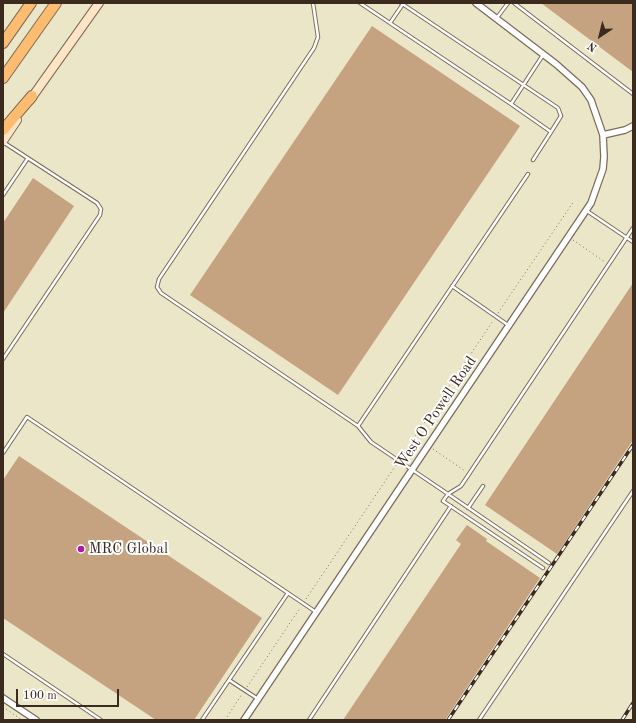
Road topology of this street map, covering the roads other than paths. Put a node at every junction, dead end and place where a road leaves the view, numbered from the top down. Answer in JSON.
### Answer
{"nodes":[{"id":1,"x":31,"y":3,"type":"edge"},
{"id":2,"x":56,"y":3,"type":"edge"},
{"id":3,"x":99,"y":3,"type":"edge"},
{"id":4,"x":313,"y":3,"type":"edge"},
{"id":5,"x":360,"y":3,"type":"edge"},
{"id":6,"x":403,"y":3,"type":"edge"},
{"id":7,"x":476,"y":3,"type":"edge"},
{"id":8,"x":508,"y":3,"type":"edge"},
{"id":9,"x":514,"y":3,"type":"edge"},
{"id":10,"x":496,"y":19,"type":"junction"},
{"id":11,"x":390,"y":23,"type":"junction"},
{"id":12,"x":3,"y":43,"type":"edge"},
{"id":13,"x":544,"y":54,"type":"junction"},
{"id":14,"x":3,"y":78,"type":"edge"},
{"id":15,"x":523,"y":85,"type":"junction"},
{"id":16,"x":633,"y":94,"type":"edge"},
{"id":17,"x":32,"y":96,"type":"junction"},
{"id":18,"x":511,"y":104,"type":"junction"},
{"id":19,"x":633,"y":126,"type":"edge"},
{"id":20,"x":3,"y":130,"type":"edge"},
{"id":21,"x":551,"y":132,"type":"junction"},
{"id":22,"x":603,"y":135,"type":"junction"},
{"id":23,"x":3,"y":141,"type":"edge"},
{"id":24,"x":28,"y":158,"type":"junction"},
{"id":25,"x":533,"y":160,"type":"dead end"},
{"id":26,"x":528,"y":174,"type":"dead end"},
{"id":27,"x":3,"y":195,"type":"edge"},
{"id":28,"x":586,"y":211,"type":"junction"},
{"id":29,"x":633,"y":228,"type":"edge"},
{"id":30,"x":627,"y":238,"type":"junction"},
{"id":31,"x":633,"y":242,"type":"edge"},
{"id":32,"x":452,"y":286,"type":"junction"},
{"id":33,"x":509,"y":325,"type":"junction"},
{"id":34,"x":3,"y":359,"type":"edge"},
{"id":35,"x":358,"y":426,"type":"junction"},
{"id":36,"x":3,"y":453,"type":"edge"},
{"id":37,"x":412,"y":469,"type":"junction"},
{"id":38,"x":483,"y":486,"type":"dead end"},
{"id":39,"x":633,"y":491,"type":"edge"},
{"id":40,"x":448,"y":494,"type":"junction"},
{"id":41,"x":451,"y":506,"type":"junction"},
{"id":42,"x":468,"y":508,"type":"junction"},
{"id":43,"x":549,"y":563,"type":"dead end"},
{"id":44,"x":543,"y":568,"type":"dead end"},
{"id":45,"x":288,"y":593,"type":"junction"},
{"id":46,"x":316,"y":612,"type":"junction"},
{"id":47,"x":3,"y":654,"type":"edge"},
{"id":48,"x":229,"y":680,"type":"junction"},
{"id":49,"x":3,"y":698,"type":"edge"},
{"id":50,"x":258,"y":699,"type":"junction"},
{"id":51,"x":36,"y":720,"type":"edge"},
{"id":52,"x":101,"y":720,"type":"edge"},
{"id":53,"x":202,"y":720,"type":"edge"},
{"id":54,"x":244,"y":720,"type":"edge"},
{"id":55,"x":309,"y":720,"type":"edge"},
{"id":56,"x":479,"y":720,"type":"edge"}],
"edges":[{"from":1,"to":12,"type":"highway"},
{"from":2,"to":14,"type":"highway"},
{"from":3,"to":17,"type":"main road"},
{"from":4,"to":35,"type":"lane"},
{"from":5,"to":11,"type":"lane"},
{"from":6,"to":11,"type":"lane"},
{"from":6,"to":15,"type":"lane"},
{"from":7,"to":10,"type":"street","name":"West O Powell Road"},
{"from":8,"to":10,"type":"lane"},
{"from":9,"to":16,"type":"lane"},
{"from":10,"to":13,"type":"street","name":"West O Powell Road"},
{"from":11,"to":18,"type":"lane"},
{"from":13,"to":15,"type":"lane"},
{"from":13,"to":22,"type":"street","name":"West O Powell Road"},
{"from":15,"to":18,"type":"lane"},
{"from":15,"to":21,"type":"lane"},
{"from":17,"to":20,"type":"highway"},
{"from":17,"to":23,"type":"main road"},
{"from":18,"to":21,"type":"lane"},
{"from":19,"to":22,"type":"street"},
{"from":21,"to":25,"type":"lane"},
{"from":22,"to":28,"type":"street","name":"West O Powell Road"},
{"from":23,"to":24,"type":"lane"},
{"from":24,"to":27,"type":"lane"},
{"from":24,"to":34,"type":"lane"},
{"from":26,"to":32,"type":"lane"},
{"from":28,"to":30,"type":"lane"},
{"from":28,"to":33,"type":"street","name":"West O Powell Road"},
{"from":29,"to":30,"type":"lane"},
{"from":30,"to":31,"type":"lane"},
{"from":30,"to":40,"type":"lane"},
{"from":32,"to":33,"type":"lane"},
{"from":32,"to":35,"type":"lane"},
{"from":33,"to":37,"type":"street","name":"West O Powell Road"},
{"from":35,"to":37,"type":"lane"},
{"from":36,"to":45,"type":"lane"},
{"from":37,"to":40,"type":"lane"},
{"from":37,"to":46,"type":"street","name":"West O Powell Road"},
{"from":38,"to":42,"type":"lane"},
{"from":39,"to":56,"type":"lane"},
{"from":40,"to":41,"type":"lane"},
{"from":40,"to":42,"type":"lane"},
{"from":41,"to":44,"type":"lane"},
{"from":41,"to":55,"type":"lane"},
{"from":42,"to":43,"type":"lane"},
{"from":45,"to":46,"type":"lane"},
{"from":45,"to":48,"type":"lane"},
{"from":46,"to":50,"type":"street","name":"West O Powell Road"},
{"from":47,"to":52,"type":"lane"},
{"from":48,"to":50,"type":"lane"},
{"from":48,"to":53,"type":"lane"},
{"from":49,"to":51,"type":"street"},
{"from":50,"to":54,"type":"street","name":"West O Powell Road"}]}
